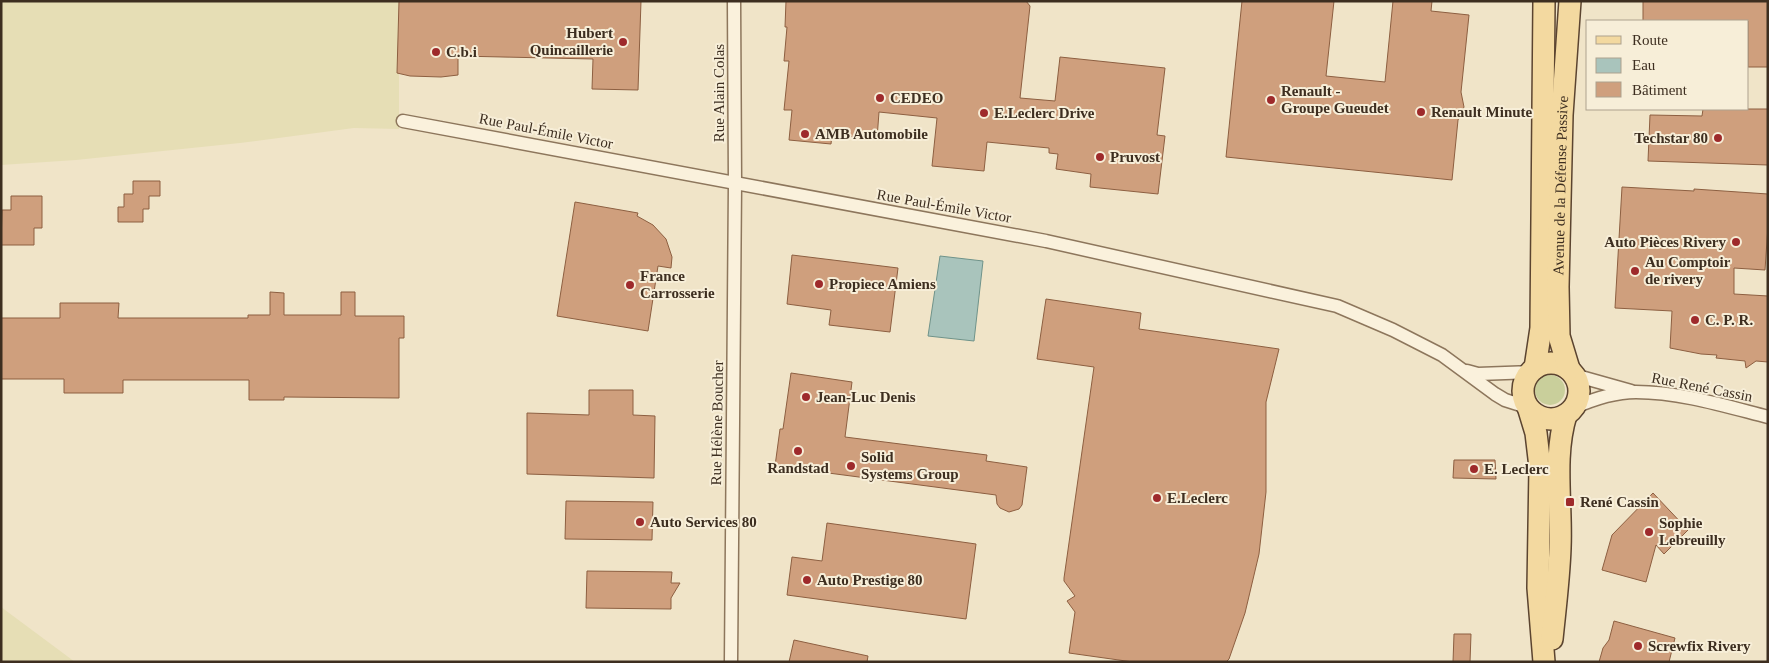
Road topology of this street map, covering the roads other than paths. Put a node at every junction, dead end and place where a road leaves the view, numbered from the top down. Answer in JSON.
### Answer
{"nodes":[{"id":1,"x":734,"y":1,"type":"edge"},
{"id":2,"x":1544,"y":1,"type":"edge"},
{"id":3,"x":1570,"y":1,"type":"edge"},
{"id":4,"x":403,"y":121,"type":"dead end"},
{"id":5,"x":735,"y":184,"type":"junction"},
{"id":6,"x":1464,"y":370,"type":"junction"},
{"id":7,"x":1532,"y":370,"type":"junction"},
{"id":8,"x":1572,"y":372,"type":"junction"},
{"id":9,"x":1634,"y":392,"type":"junction"},
{"id":10,"x":1528,"y":408,"type":"junction"},
{"id":11,"x":1570,"y":412,"type":"junction"},
{"id":12,"x":1768,"y":417,"type":"edge"},
{"id":13,"x":731,"y":662,"type":"edge"},
{"id":14,"x":1544,"y":662,"type":"edge"},
{"id":15,"x":1551,"y":662,"type":"edge"}],
"edges":[{"from":1,"to":5,"type":"street","name":"Rue Alain Colas"},
{"from":2,"to":7,"type":"main road","name":"Avenue de la Défense Passive"},
{"from":3,"to":8,"type":"main road","name":"Avenue de la Défense Passive"},
{"from":4,"to":5,"type":"street","name":"Rue Paul-Émile Victor"},
{"from":5,"to":6,"type":"street","name":"Rue Paul-Émile Victor"},
{"from":5,"to":13,"type":"street","name":"Rue Hélène Boucher"},
{"from":6,"to":7,"type":"street","name":"Rue Paul-Émile Victor"},
{"from":6,"to":10,"type":"street","name":"Rue Paul-Émile Victor"},
{"from":7,"to":8,"type":"main road"},
{"from":7,"to":10,"type":"main road"},
{"from":8,"to":9,"type":"street"},
{"from":8,"to":11,"type":"main road"},
{"from":9,"to":11,"type":"street","name":"Rue René Cassin"},
{"from":9,"to":12,"type":"street","name":"Rue René Cassin"},
{"from":10,"to":11,"type":"main road"},
{"from":10,"to":14,"type":"main road"},
{"from":11,"to":15,"type":"main road"}]}
